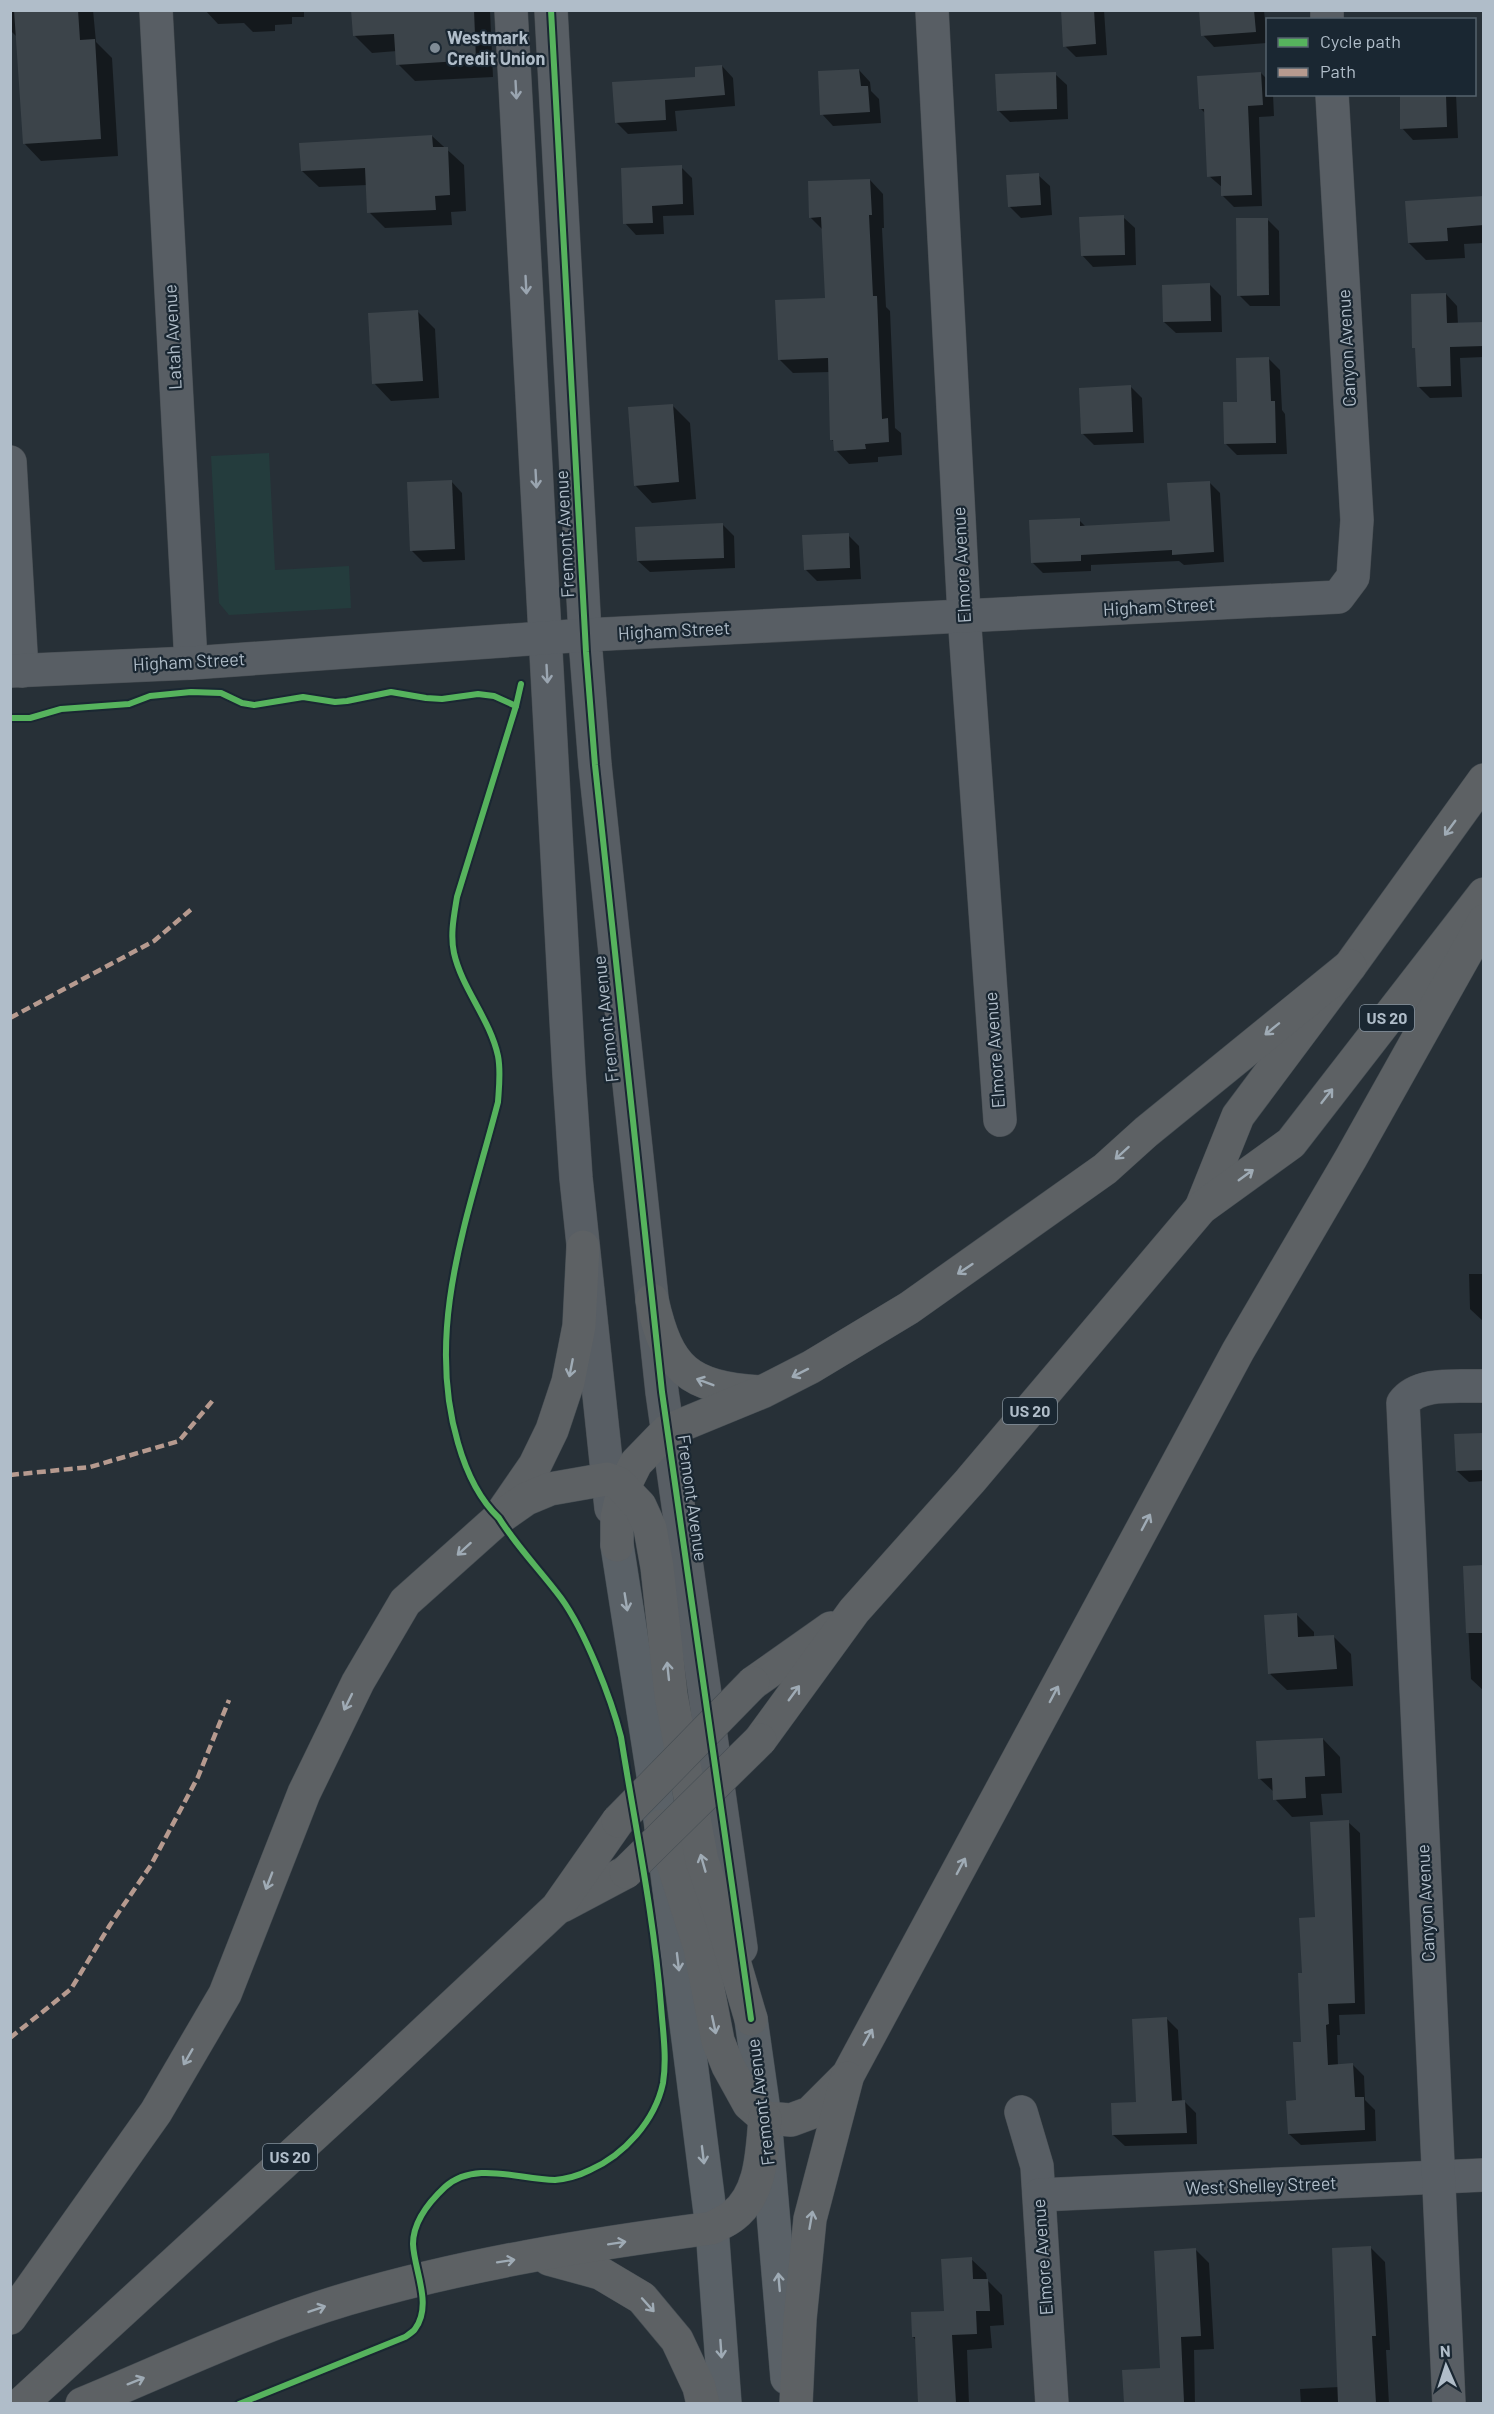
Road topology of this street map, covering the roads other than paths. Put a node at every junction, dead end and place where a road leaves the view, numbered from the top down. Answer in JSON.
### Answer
{"nodes":[{"id":1,"x":156,"y":10,"type":"edge"},
{"id":2,"x":512,"y":10,"type":"edge"},
{"id":3,"x":551,"y":10,"type":"edge"},
{"id":4,"x":932,"y":10,"type":"edge"},
{"id":5,"x":1332,"y":96,"type":"edge"},
{"id":6,"x":10,"y":462,"type":"edge"},
{"id":7,"x":1338,"y":597,"type":"joint"},
{"id":8,"x":964,"y":614,"type":"junction"},
{"id":9,"x":585,"y":634,"type":"junction"},
{"id":10,"x":545,"y":638,"type":"junction"},
{"id":11,"x":190,"y":663,"type":"junction"},
{"id":12,"x":16,"y":671,"type":"edge"},
{"id":13,"x":1484,"y":780,"type":"edge"},
{"id":14,"x":1484,"y":894,"type":"edge"},
{"id":15,"x":1484,"y":921,"type":"edge"},
{"id":16,"x":1350,"y":966,"type":"junction"},
{"id":17,"x":1000,"y":1120,"type":"dead end"},
{"id":18,"x":1201,"y":1208,"type":"junction"},
{"id":19,"x":583,"y":1247,"type":"junction"},
{"id":20,"x":652,"y":1300,"type":"junction"},
{"id":21,"x":1484,"y":1386,"type":"edge"},
{"id":22,"x":762,"y":1392,"type":"junction"},
{"id":23,"x":667,"y":1431,"type":"junction"},
{"id":24,"x":616,"y":1483,"type":"junction"},
{"id":25,"x":499,"y":1518,"type":"junction"},
{"id":26,"x":617,"y":1545,"type":"joint"},
{"id":27,"x":854,"y":1611,"type":"junction"},
{"id":28,"x":661,"y":1827,"type":"junction"},
{"id":29,"x":557,"y":1908,"type":"junction"},
{"id":30,"x":751,"y":2019,"type":"junction"},
{"id":31,"x":848,"y":2075,"type":"junction"},
{"id":32,"x":1021,"y":2112,"type":"dead end"},
{"id":33,"x":765,"y":2118,"type":"junction"},
{"id":34,"x":1484,"y":2175,"type":"edge"},
{"id":35,"x":1438,"y":2178,"type":"junction"},
{"id":36,"x":1039,"y":2195,"type":"junction"},
{"id":37,"x":712,"y":2228,"type":"junction"},
{"id":38,"x":539,"y":2256,"type":"junction"},
{"id":39,"x":10,"y":2318,"type":"edge"},
{"id":40,"x":21,"y":2403,"type":"edge"},
{"id":41,"x":82,"y":2403,"type":"edge"},
{"id":42,"x":703,"y":2403,"type":"edge"},
{"id":43,"x":725,"y":2403,"type":"edge"},
{"id":44,"x":789,"y":2403,"type":"edge"},
{"id":45,"x":796,"y":2403,"type":"edge"},
{"id":46,"x":1052,"y":2403,"type":"edge"},
{"id":47,"x":1449,"y":2403,"type":"edge"}],
"edges":[{"from":1,"to":11,"type":"street","name":"Latah Avenue"},
{"from":2,"to":10,"type":"street","name":"Fremont Avenue","one_way":true},
{"from":3,"to":9,"type":"street","name":"Fremont Avenue"},
{"from":4,"to":8,"type":"street","name":"Elmore Avenue"},
{"from":5,"to":7,"type":"street","name":"Canyon Avenue"},
{"from":6,"to":12,"type":"street"},
{"from":7,"to":8,"type":"street","name":"Higham Street"},
{"from":8,"to":9,"type":"street","name":"Higham Street"},
{"from":8,"to":17,"type":"street","name":"Elmore Avenue"},
{"from":9,"to":10,"type":"street","name":"Higham Street"},
{"from":9,"to":20,"type":"street","name":"Fremont Avenue"},
{"from":10,"to":11,"type":"street","name":"Higham Street"},
{"from":10,"to":19,"type":"street","name":"Fremont Avenue","one_way":true},
{"from":11,"to":12,"type":"street","name":"Higham Street"},
{"from":13,"to":16,"type":"highway","number":"US 20","one_way":true},
{"from":18,"to":14,"type":"highway","number":"US 20","one_way":true},
{"from":31,"to":15,"type":"highway","one_way":true},
{"from":16,"to":18,"type":"highway","number":"US 20"},
{"from":16,"to":22,"type":"highway","one_way":true},
{"from":18,"to":27,"type":"highway","number":"US 20"},
{"from":19,"to":24,"type":"street","name":"Fremont Avenue"},
{"from":19,"to":25,"type":"highway","one_way":true},
{"from":22,"to":20,"type":"highway","one_way":true},
{"from":20,"to":23,"type":"street","name":"Fremont Avenue"},
{"from":21,"to":35,"type":"street","name":"Canyon Avenue"},
{"from":22,"to":23,"type":"highway"},
{"from":23,"to":24,"type":"highway"},
{"from":23,"to":30,"type":"street","name":"Fremont Avenue"},
{"from":24,"to":25,"type":"highway"},
{"from":24,"to":26,"type":"street","name":"Fremont Avenue"},
{"from":30,"to":24,"type":"highway","one_way":true},
{"from":25,"to":39,"type":"highway","one_way":true},
{"from":26,"to":28,"type":"main road","name":"Fremont Avenue","one_way":true},
{"from":27,"to":29,"type":"highway","number":"US 20","bridge":true},
{"from":29,"to":27,"type":"highway","number":"US 20","one_way":true,"bridge":true},
{"from":28,"to":33,"type":"highway","one_way":true},
{"from":28,"to":37,"type":"main road","name":"Fremont Avenue","one_way":true},
{"from":29,"to":40,"type":"highway","number":"US 20"},
{"from":30,"to":33,"type":"main road","name":"Fremont Avenue"},
{"from":31,"to":33,"type":"highway"},
{"from":45,"to":31,"type":"highway","one_way":true},
{"from":32,"to":36,"type":"street","name":"Elmore Avenue"},
{"from":33,"to":37,"type":"highway"},
{"from":44,"to":33,"type":"main road","name":"Fremont Avenue","one_way":true},
{"from":34,"to":35,"type":"street","name":"West Shelley Street"},
{"from":35,"to":36,"type":"street","name":"West Shelley Street"},
{"from":35,"to":47,"type":"street","name":"Canyon Avenue"},
{"from":36,"to":46,"type":"street","name":"Elmore Avenue"},
{"from":38,"to":37,"type":"highway","one_way":true},
{"from":37,"to":43,"type":"main road","name":"Fremont Avenue","one_way":true},
{"from":41,"to":38,"type":"highway","one_way":true},
{"from":38,"to":42,"type":"highway","one_way":true}]}
